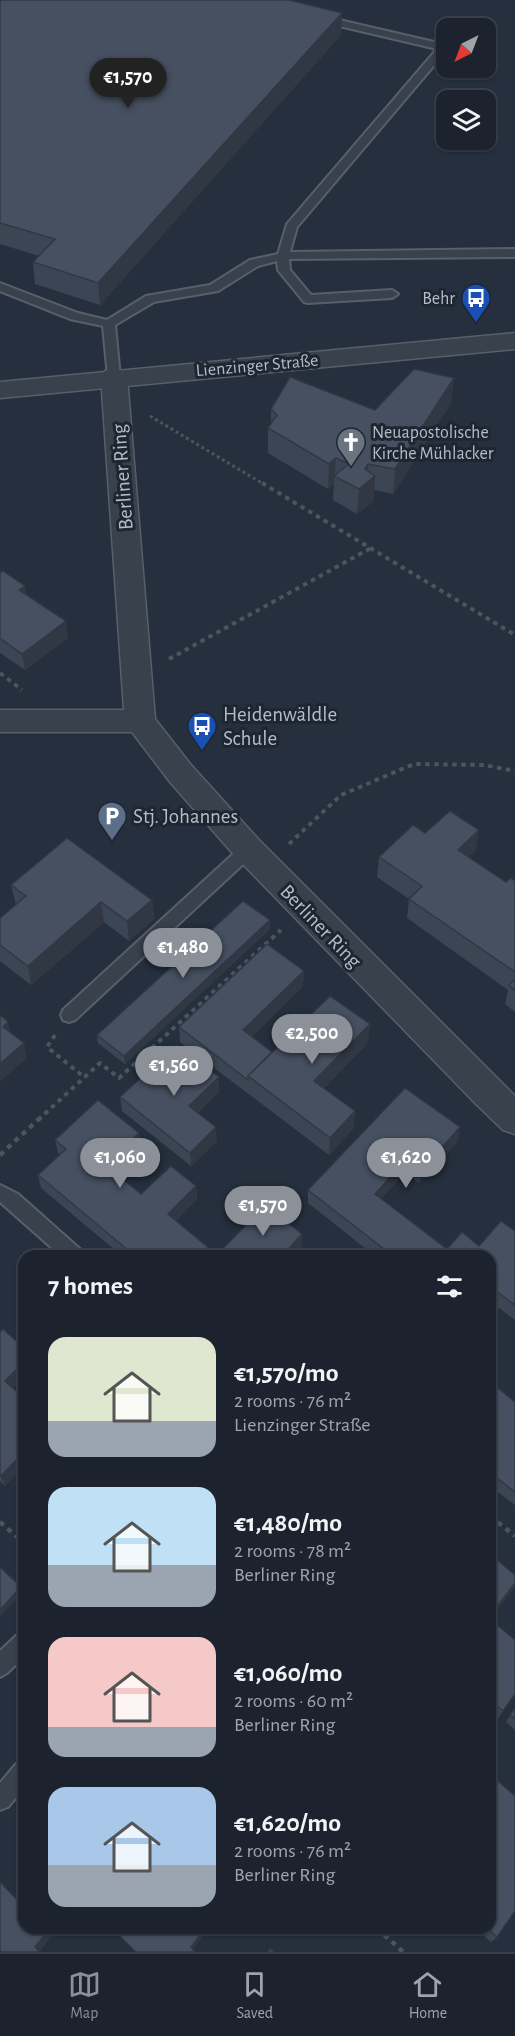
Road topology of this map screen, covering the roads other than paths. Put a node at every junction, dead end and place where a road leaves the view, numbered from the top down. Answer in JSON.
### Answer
{"nodes":[{"id":1,"x":310,"y":16,"type":"edge"},
{"id":2,"x":515,"y":253,"type":"edge"},
{"id":3,"x":283,"y":256,"type":"junction"},
{"id":4,"x":0,"y":286,"type":"edge"},
{"id":5,"x":392,"y":294,"type":"dead end"},
{"id":6,"x":109,"y":324,"type":"junction"},
{"id":7,"x":515,"y":341,"type":"edge"},
{"id":8,"x":114,"y":378,"type":"junction"},
{"id":9,"x":0,"y":390,"type":"edge"},
{"id":10,"x":0,"y":721,"type":"edge"},
{"id":11,"x":140,"y":721,"type":"junction"},
{"id":12,"x":256,"y":858,"type":"junction"},
{"id":13,"x":69,"y":1015,"type":"road end"},
{"id":14,"x":515,"y":1119,"type":"edge"},
{"id":15,"x":0,"y":1194,"type":"edge"},
{"id":16,"x":68,"y":1250,"type":"edge"},
{"id":17,"x":18,"y":1648,"type":"edge"},
{"id":18,"x":0,"y":1666,"type":"edge"},
{"id":19,"x":18,"y":1779,"type":"edge"},
{"id":20,"x":0,"y":1799,"type":"edge"}],
"edges":[{"from":1,"to":3,"type":"lane"},
{"from":2,"to":3,"type":"lane"},
{"from":3,"to":5,"type":"lane"},
{"from":3,"to":6,"type":"lane"},
{"from":4,"to":6,"type":"lane"},
{"from":6,"to":8,"type":"lane"},
{"from":7,"to":8,"type":"street","name":"Lienzinger Straße"},
{"from":8,"to":9,"type":"street","name":"Lienzinger Straße"},
{"from":8,"to":11,"type":"street","name":"Berliner Ring"},
{"from":10,"to":11,"type":"street"},
{"from":11,"to":12,"type":"street","name":"Berliner Ring"},
{"from":12,"to":13,"type":"lane"},
{"from":12,"to":14,"type":"street","name":"Berliner Ring"},
{"from":15,"to":16,"type":"lane"},
{"from":17,"to":18,"type":"lane"},
{"from":19,"to":20,"type":"lane"}]}
